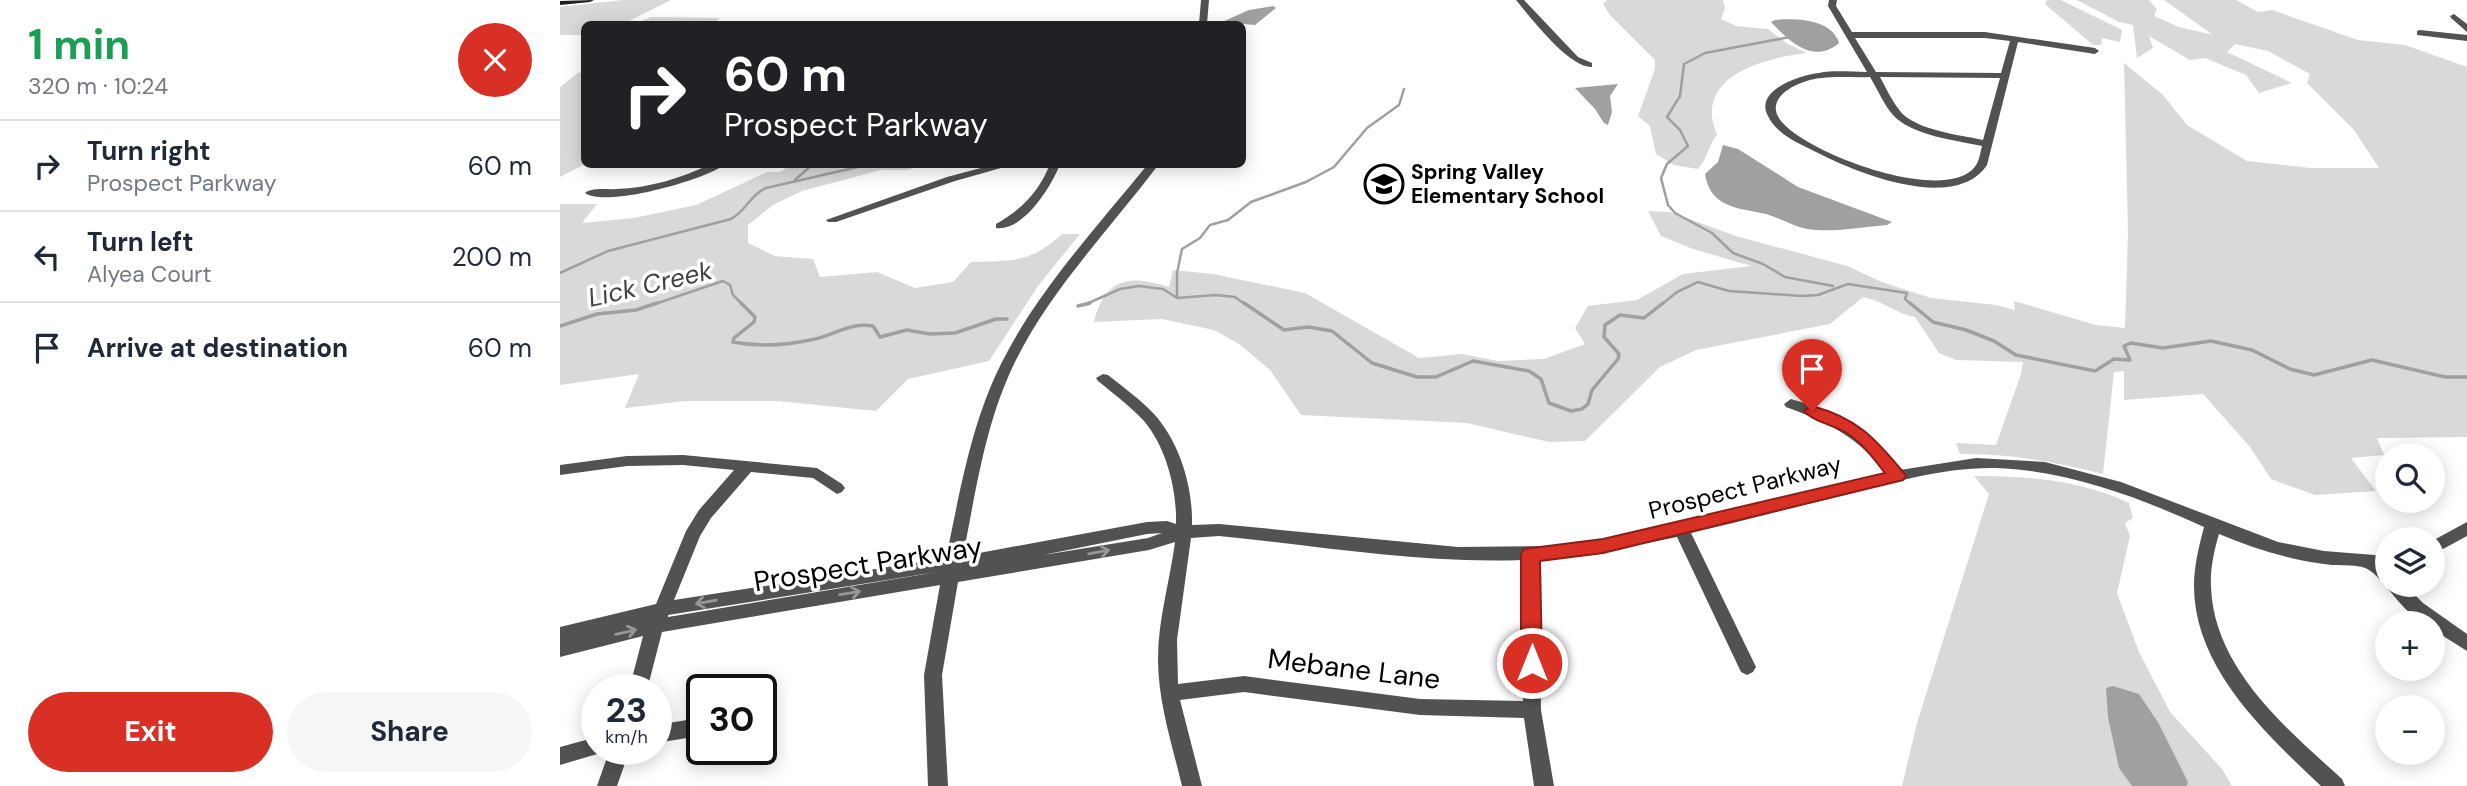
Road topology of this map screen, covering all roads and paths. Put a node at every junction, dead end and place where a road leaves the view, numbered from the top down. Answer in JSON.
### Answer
{"nodes":[{"id":1,"x":590,"y":0,"type":"edge"},
{"id":2,"x":1205,"y":0,"type":"edge"},
{"id":3,"x":1532,"y":0,"type":"edge"},
{"id":4,"x":1833,"y":0,"type":"edge"},
{"id":5,"x":1521,"y":1,"type":"edge"},
{"id":6,"x":560,"y":3,"type":"edge"},
{"id":7,"x":2454,"y":16,"type":"dead end"},
{"id":8,"x":1203,"y":21,"type":"edge"},
{"id":9,"x":2467,"y":29,"type":"edge"},
{"id":10,"x":2420,"y":33,"type":"dead end"},
{"id":11,"x":1849,"y":35,"type":"junction"},
{"id":12,"x":2015,"y":38,"type":"junction"},
{"id":13,"x":2467,"y":38,"type":"edge"},
{"id":14,"x":2095,"y":51,"type":"dead end"},
{"id":15,"x":1589,"y":65,"type":"dead end"},
{"id":16,"x":1871,"y":73,"type":"junction"},
{"id":17,"x":2005,"y":76,"type":"junction"},
{"id":18,"x":1987,"y":144,"type":"junction"},
{"id":19,"x":712,"y":168,"type":"edge"},
{"id":20,"x":994,"y":168,"type":"edge"},
{"id":21,"x":1054,"y":168,"type":"edge"},
{"id":22,"x":1151,"y":168,"type":"edge"},
{"id":23,"x":590,"y":192,"type":"dead end"},
{"id":24,"x":832,"y":220,"type":"dead end"},
{"id":25,"x":1000,"y":226,"type":"dead end"},
{"id":26,"x":1103,"y":378,"type":"dead end"},
{"id":27,"x":1791,"y":404,"type":"dead end"},
{"id":28,"x":747,"y":466,"type":"junction"},
{"id":29,"x":560,"y":470,"type":"edge"},
{"id":30,"x":1897,"y":476,"type":"junction"},
{"id":31,"x":836,"y":488,"type":"dead end"},
{"id":32,"x":2213,"y":524,"type":"junction"},
{"id":33,"x":2467,"y":527,"type":"edge"},
{"id":34,"x":1681,"y":529,"type":"junction"},
{"id":35,"x":1184,"y":532,"type":"junction"},
{"id":36,"x":2445,"y":541,"type":"edge"},
{"id":37,"x":1531,"y":554,"type":"junction"},
{"id":38,"x":2375,"y":562,"type":"edge"},
{"id":39,"x":952,"y":571,"type":"junction"},
{"id":40,"x":2406,"y":597,"type":"edge"},
{"id":41,"x":662,"y":609,"type":"junction"},
{"id":42,"x":655,"y":626,"type":"junction"},
{"id":43,"x":560,"y":634,"type":"edge"},
{"id":44,"x":2467,"y":644,"type":"edge"},
{"id":45,"x":560,"y":649,"type":"edge"},
{"id":46,"x":1747,"y":667,"type":"dead end"},
{"id":47,"x":642,"y":674,"type":"edge"},
{"id":48,"x":1170,"y":693,"type":"junction"},
{"id":49,"x":1532,"y":710,"type":"junction"},
{"id":50,"x":581,"y":750,"type":"edge"},
{"id":51,"x":560,"y":756,"type":"edge"},
{"id":52,"x":614,"y":765,"type":"edge"},
{"id":53,"x":607,"y":786,"type":"edge"},
{"id":54,"x":938,"y":786,"type":"edge"},
{"id":55,"x":1192,"y":786,"type":"edge"},
{"id":56,"x":1544,"y":786,"type":"edge"},
{"id":57,"x":2335,"y":786,"type":"edge"}],
"edges":[{"from":1,"to":6,"type":"main road"},
{"from":2,"to":8,"type":"street"},
{"from":3,"to":5,"type":"street"},
{"from":4,"to":11,"type":"street"},
{"from":5,"to":15,"type":"street"},
{"from":7,"to":9,"type":"street"},
{"from":10,"to":13,"type":"street"},
{"from":11,"to":12,"type":"street"},
{"from":11,"to":16,"type":"street"},
{"from":12,"to":14,"type":"street"},
{"from":12,"to":17,"type":"street"},
{"from":16,"to":17,"type":"street"},
{"from":16,"to":18,"type":"street"},
{"from":16,"to":18,"type":"street"},
{"from":17,"to":18,"type":"street"},
{"from":19,"to":23,"type":"street"},
{"from":20,"to":24,"type":"street"},
{"from":21,"to":25,"type":"street"},
{"from":22,"to":39,"type":"street"},
{"from":26,"to":35,"type":"street"},
{"from":27,"to":30,"type":"street"},
{"from":28,"to":29,"type":"street"},
{"from":28,"to":31,"type":"street"},
{"from":28,"to":41,"type":"street"},
{"from":30,"to":32,"type":"street","name":"Prospect Parkway"},
{"from":30,"to":34,"type":"street","name":"Prospect Parkway"},
{"from":32,"to":38,"type":"street","name":"Prospect Parkway"},
{"from":32,"to":57,"type":"street"},
{"from":33,"to":36,"type":"street"},
{"from":34,"to":37,"type":"street","name":"Prospect Parkway"},
{"from":34,"to":46,"type":"street"},
{"from":35,"to":37,"type":"street","name":"Prospect Parkway"},
{"from":35,"to":39,"type":"street","name":"Prospect Parkway"},
{"from":35,"to":48,"type":"street"},
{"from":37,"to":49,"type":"street"},
{"from":39,"to":41,"type":"street","name":"Prospect Parkway","one_way":true},
{"from":42,"to":39,"type":"street","name":"Prospect Parkway","one_way":true},
{"from":39,"to":54,"type":"street"},
{"from":40,"to":44,"type":"street"},
{"from":41,"to":42,"type":"street"},
{"from":41,"to":43,"type":"street","name":"Prospect Parkway"},
{"from":45,"to":42,"type":"street","name":"Prospect Parkway","one_way":true},
{"from":42,"to":47,"type":"street"},
{"from":48,"to":49,"type":"street","name":"Mebane Lane"},
{"from":48,"to":55,"type":"street"},
{"from":49,"to":56,"type":"street"},
{"from":50,"to":51,"type":"street"},
{"from":52,"to":53,"type":"street"}]}
